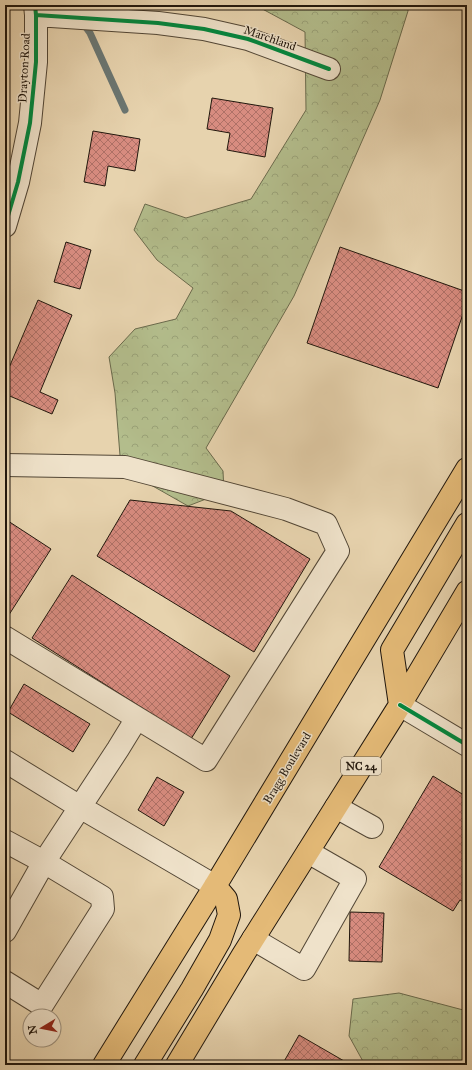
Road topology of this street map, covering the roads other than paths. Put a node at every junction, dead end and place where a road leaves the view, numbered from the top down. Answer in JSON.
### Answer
{"nodes":[{"id":1,"x":35,"y":10,"type":"edge"},
{"id":2,"x":329,"y":69,"type":"dead end"},
{"id":3,"x":5,"y":226,"type":"edge"},
{"id":4,"x":5,"y":465,"type":"edge"},
{"id":5,"x":467,"y":469,"type":"edge"},
{"id":6,"x":467,"y":524,"type":"edge"},
{"id":7,"x":467,"y":592,"type":"edge"},
{"id":8,"x":5,"y":641,"type":"edge"},
{"id":9,"x":400,"y":705,"type":"junction"},
{"id":10,"x":137,"y":718,"type":"junction"},
{"id":11,"x":467,"y":745,"type":"edge"},
{"id":12,"x":5,"y":761,"type":"edge"},
{"id":13,"x":80,"y":807,"type":"junction"},
{"id":14,"x":336,"y":807,"type":"junction"},
{"id":15,"x":372,"y":827,"type":"dead end"},
{"id":16,"x":5,"y":841,"type":"edge"},
{"id":17,"x":308,"y":852,"type":"junction"},
{"id":18,"x":44,"y":862,"type":"junction"},
{"id":19,"x":216,"y":886,"type":"junction"},
{"id":20,"x":8,"y":920,"type":"edge"},
{"id":21,"x":253,"y":939,"type":"junction"},
{"id":22,"x":5,"y":982,"type":"edge"},
{"id":23,"x":104,"y":1065,"type":"edge"},
{"id":24,"x":145,"y":1065,"type":"edge"},
{"id":25,"x":177,"y":1065,"type":"edge"}],
"edges":[{"from":1,"to":2,"type":"street","name":"Marchland"},
{"from":1,"to":3,"type":"street","name":"Drayton Road"},
{"from":4,"to":10,"type":"street"},
{"from":5,"to":19,"type":"main road","name":"Bragg Boulevard"},
{"from":6,"to":9,"type":"main road"},
{"from":7,"to":9,"type":"main road","number":"NC 24"},
{"from":8,"to":10,"type":"street"},
{"from":9,"to":11,"type":"street"},
{"from":9,"to":14,"type":"main road","number":"NC 24"},
{"from":10,"to":13,"type":"street"},
{"from":12,"to":13,"type":"street"},
{"from":13,"to":18,"type":"street"},
{"from":13,"to":19,"type":"street"},
{"from":14,"to":15,"type":"street"},
{"from":14,"to":17,"type":"main road","number":"NC 24"},
{"from":16,"to":18,"type":"street"},
{"from":17,"to":21,"type":"main road","number":"NC 24"},
{"from":17,"to":21,"type":"street"},
{"from":18,"to":20,"type":"street"},
{"from":18,"to":22,"type":"street"},
{"from":19,"to":23,"type":"main road","name":"Bragg Boulevard"},
{"from":19,"to":24,"type":"main road"},
{"from":21,"to":25,"type":"main road","number":"NC 24"}]}
